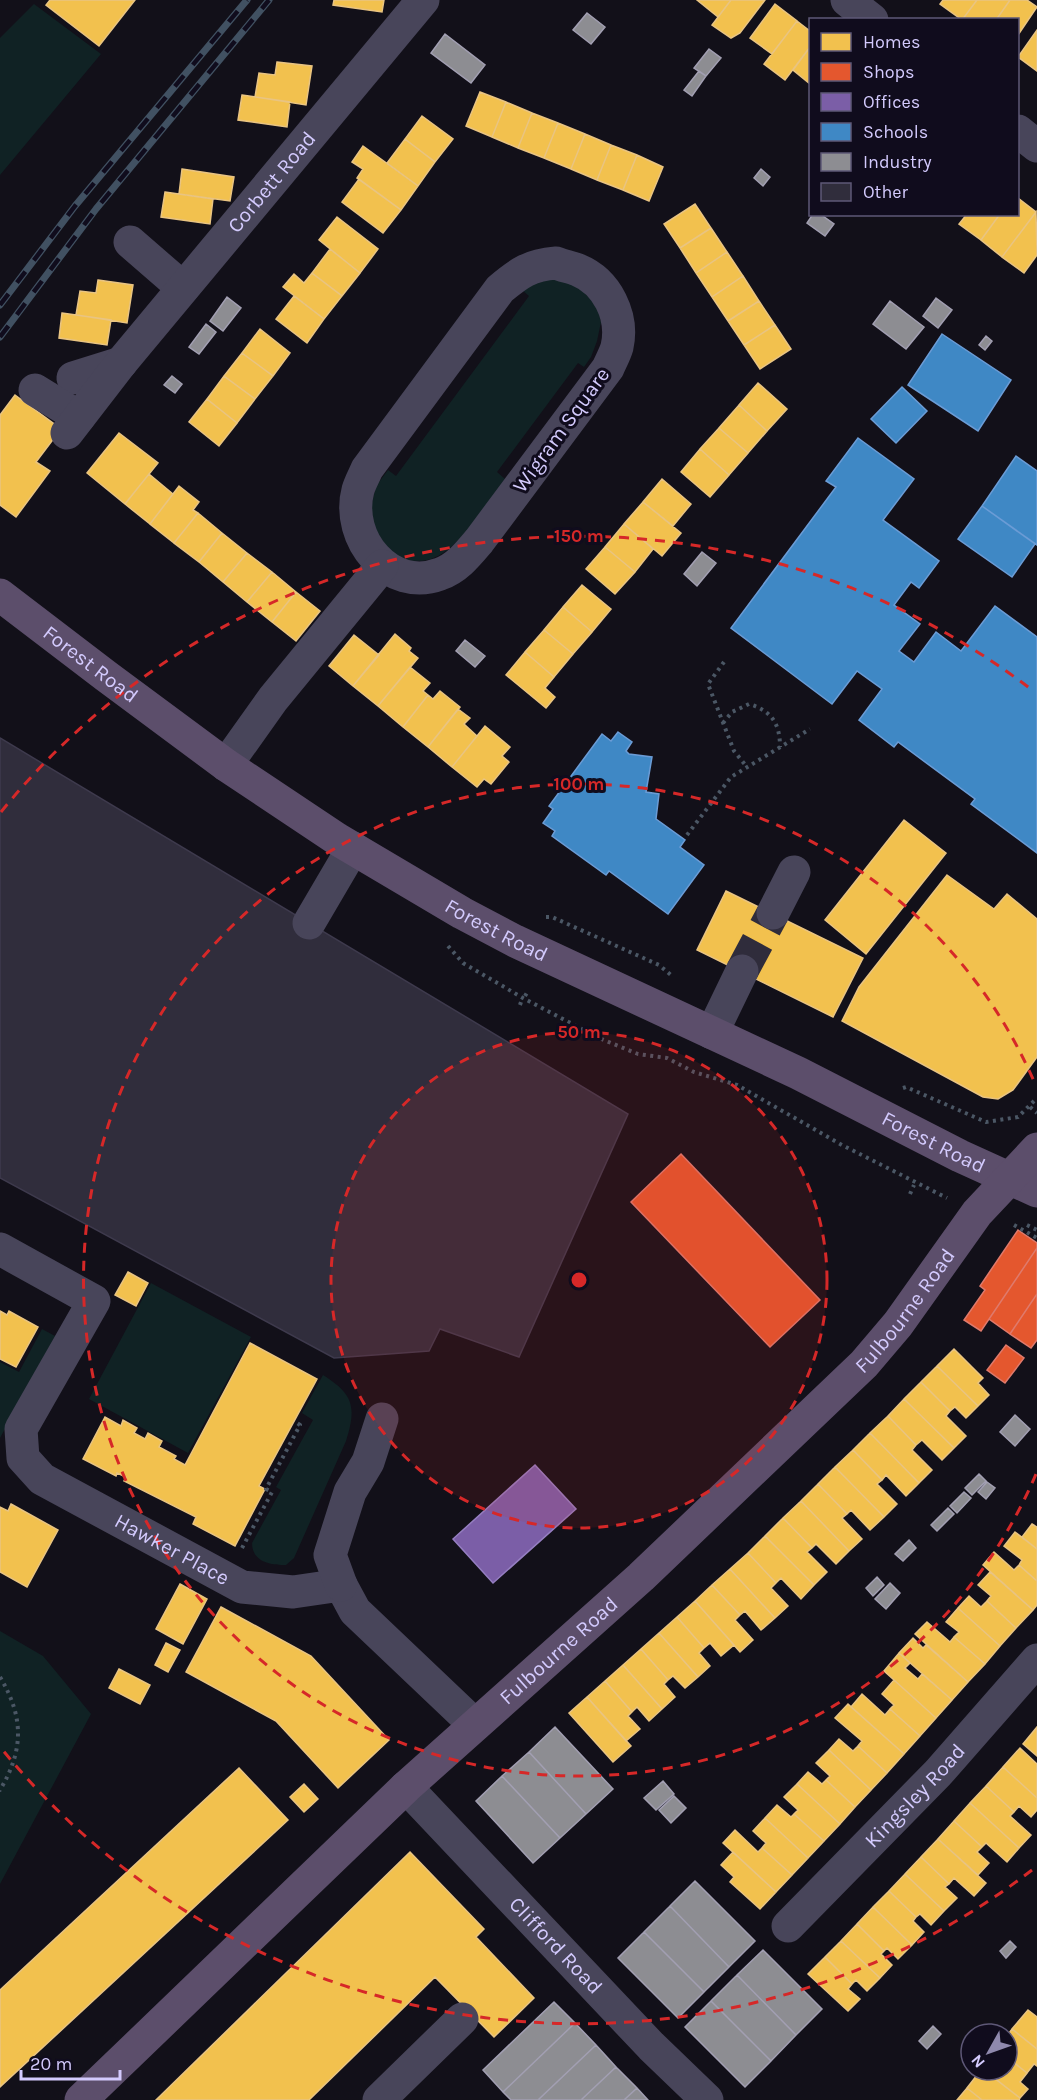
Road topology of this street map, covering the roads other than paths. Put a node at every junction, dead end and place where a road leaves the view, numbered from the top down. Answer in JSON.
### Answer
{"nodes":[{"id":1,"x":423,"y":0,"type":"edge"},
{"id":2,"x":847,"y":0,"type":"edge"},
{"id":3,"x":870,"y":18,"type":"edge"},
{"id":4,"x":1019,"y":132,"type":"edge"},
{"id":5,"x":1037,"y":146,"type":"edge"},
{"id":6,"x":130,"y":242,"type":"dead end"},
{"id":7,"x":183,"y":288,"type":"junction"},
{"id":8,"x":121,"y":363,"type":"junction"},
{"id":9,"x":73,"y":378,"type":"dead end"},
{"id":10,"x":35,"y":390,"type":"dead end"},
{"id":11,"x":382,"y":566,"type":"junction"},
{"id":12,"x":0,"y":595,"type":"edge"},
{"id":13,"x":226,"y":765,"type":"junction"},
{"id":14,"x":353,"y":848,"type":"junction"},
{"id":15,"x":794,"y":872,"type":"dead end"},
{"id":16,"x":773,"y":913,"type":"tunnel mouth"},
{"id":17,"x":309,"y":923,"type":"dead end"},
{"id":18,"x":742,"y":971,"type":"tunnel mouth"},
{"id":19,"x":712,"y":1033,"type":"junction"},
{"id":20,"x":1037,"y":1149,"type":"edge"},
{"id":21,"x":1024,"y":1185,"type":"edge"},
{"id":22,"x":0,"y":1249,"type":"edge"},
{"id":23,"x":382,"y":1419,"type":"dead end"},
{"id":24,"x":341,"y":1586,"type":"junction"},
{"id":25,"x":1037,"y":1660,"type":"edge"},
{"id":26,"x":475,"y":1725,"type":"junction"},
{"id":27,"x":406,"y":1786,"type":"junction"},
{"id":28,"x":788,"y":1926,"type":"dead end"},
{"id":29,"x":462,"y":2019,"type":"dead end"},
{"id":30,"x":81,"y":2100,"type":"edge"},
{"id":31,"x":379,"y":2100,"type":"edge"},
{"id":32,"x":707,"y":2100,"type":"edge"}],
"edges":[{"from":1,"to":7,"type":"street","name":"Corbett Road"},
{"from":2,"to":3,"type":"street"},
{"from":4,"to":5,"type":"street"},
{"from":6,"to":7,"type":"street"},
{"from":7,"to":8,"type":"street","name":"Corbett Road"},
{"from":8,"to":9,"type":"street"},
{"from":8,"to":10,"type":"street","name":"Corbett Road"},
{"from":11,"to":11,"type":"street","name":"Wigram Square"},
{"from":11,"to":13,"type":"street"},
{"from":12,"to":13,"type":"main road","name":"Forest Road"},
{"from":13,"to":14,"type":"main road","name":"Forest Road"},
{"from":14,"to":17,"type":"street"},
{"from":14,"to":19,"type":"main road","name":"Forest Road"},
{"from":15,"to":16,"type":"street"},
{"from":18,"to":19,"type":"street"},
{"from":19,"to":21,"type":"main road","name":"Forest Road"},
{"from":20,"to":21,"type":"main road","name":"Fulbourne Road"},
{"from":21,"to":26,"type":"main road","name":"Fulbourne Road"},
{"from":22,"to":24,"type":"street","name":"Hawker Place"},
{"from":23,"to":24,"type":"street"},
{"from":24,"to":26,"type":"street"},
{"from":25,"to":28,"type":"street","name":"Kingsley Road"},
{"from":26,"to":27,"type":"main road","name":"Fulbourne Road"},
{"from":27,"to":30,"type":"main road","name":"Fulbourne Road"},
{"from":27,"to":32,"type":"street","name":"Clifford Road"},
{"from":29,"to":31,"type":"street"}]}
